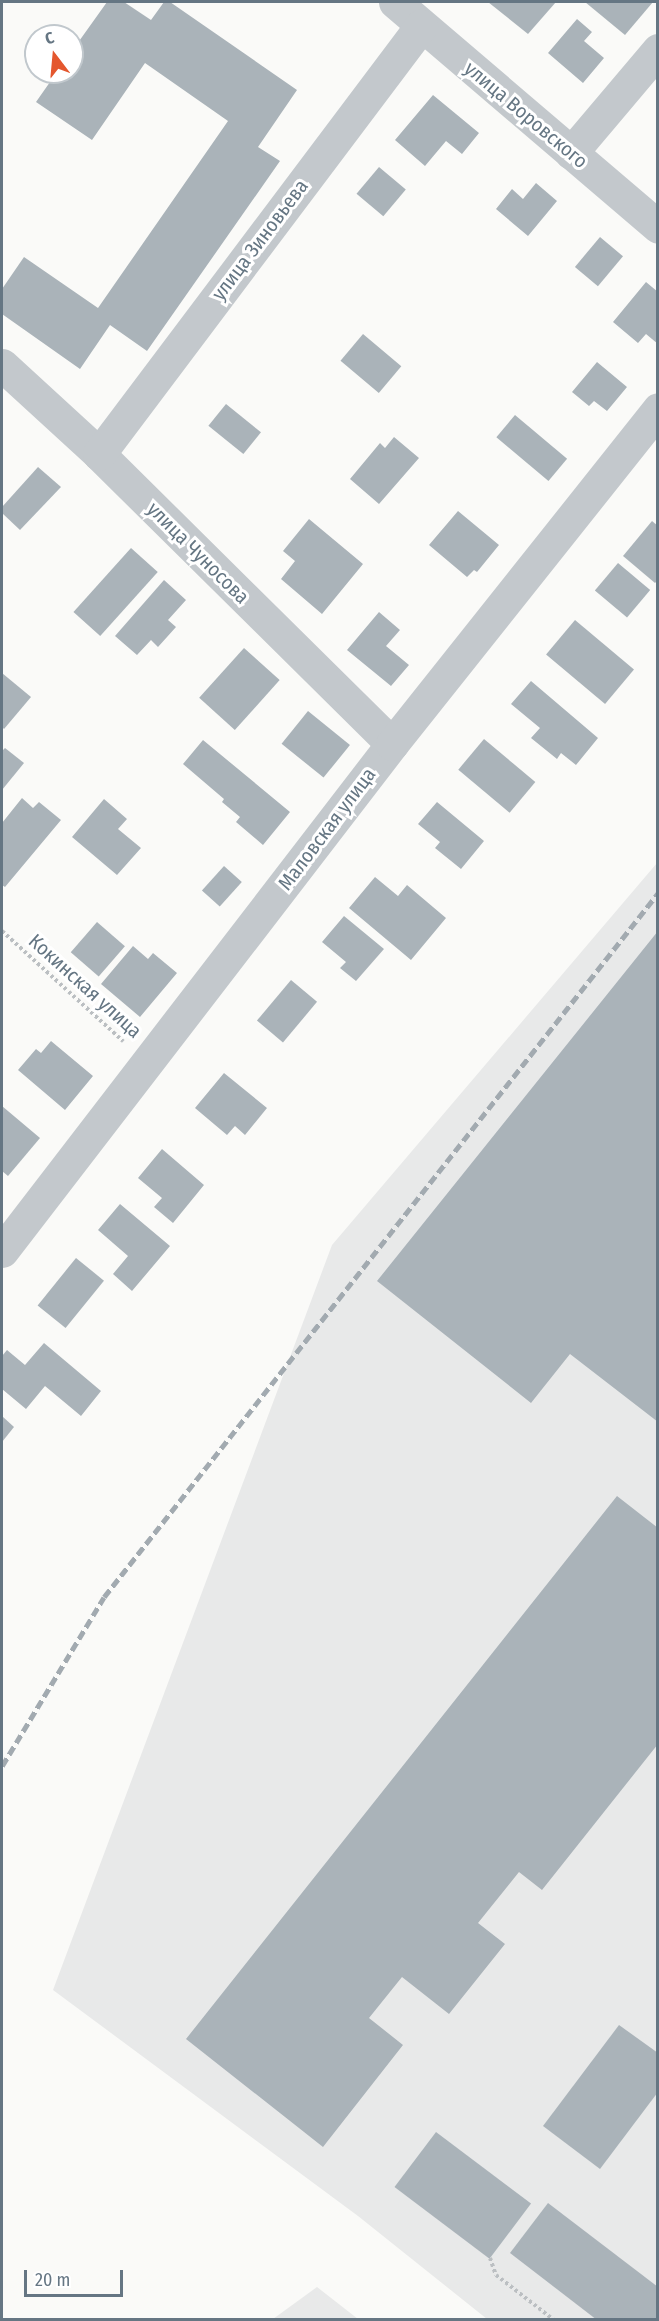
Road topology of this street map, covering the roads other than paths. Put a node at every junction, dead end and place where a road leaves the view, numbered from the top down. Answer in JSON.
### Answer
{"nodes":[{"id":1,"x":395,"y":2,"type":"edge"},
{"id":2,"x":421,"y":26,"type":"junction"},
{"id":3,"x":657,"y":50,"type":"edge"},
{"id":4,"x":571,"y":153,"type":"junction"},
{"id":5,"x":657,"y":227,"type":"edge"},
{"id":6,"x":2,"y":365,"type":"edge"},
{"id":7,"x":657,"y":409,"type":"edge"},
{"id":8,"x":99,"y":454,"type":"junction"},
{"id":9,"x":392,"y":744,"type":"junction"},
{"id":10,"x":2,"y":1251,"type":"edge"}],
"edges":[{"from":1,"to":2,"type":"street","name":"улица Воровского"},
{"from":2,"to":4,"type":"street","name":"улица Воровского"},
{"from":2,"to":8,"type":"street","name":"улица Зиновьева"},
{"from":3,"to":4,"type":"street"},
{"from":4,"to":5,"type":"street","name":"улица Воровского"},
{"from":6,"to":8,"type":"street","name":"улица Чуносова"},
{"from":7,"to":9,"type":"street","name":"Маловская улица"},
{"from":8,"to":9,"type":"street","name":"улица Чуносова"},
{"from":9,"to":10,"type":"street","name":"Маловская улица"}]}
